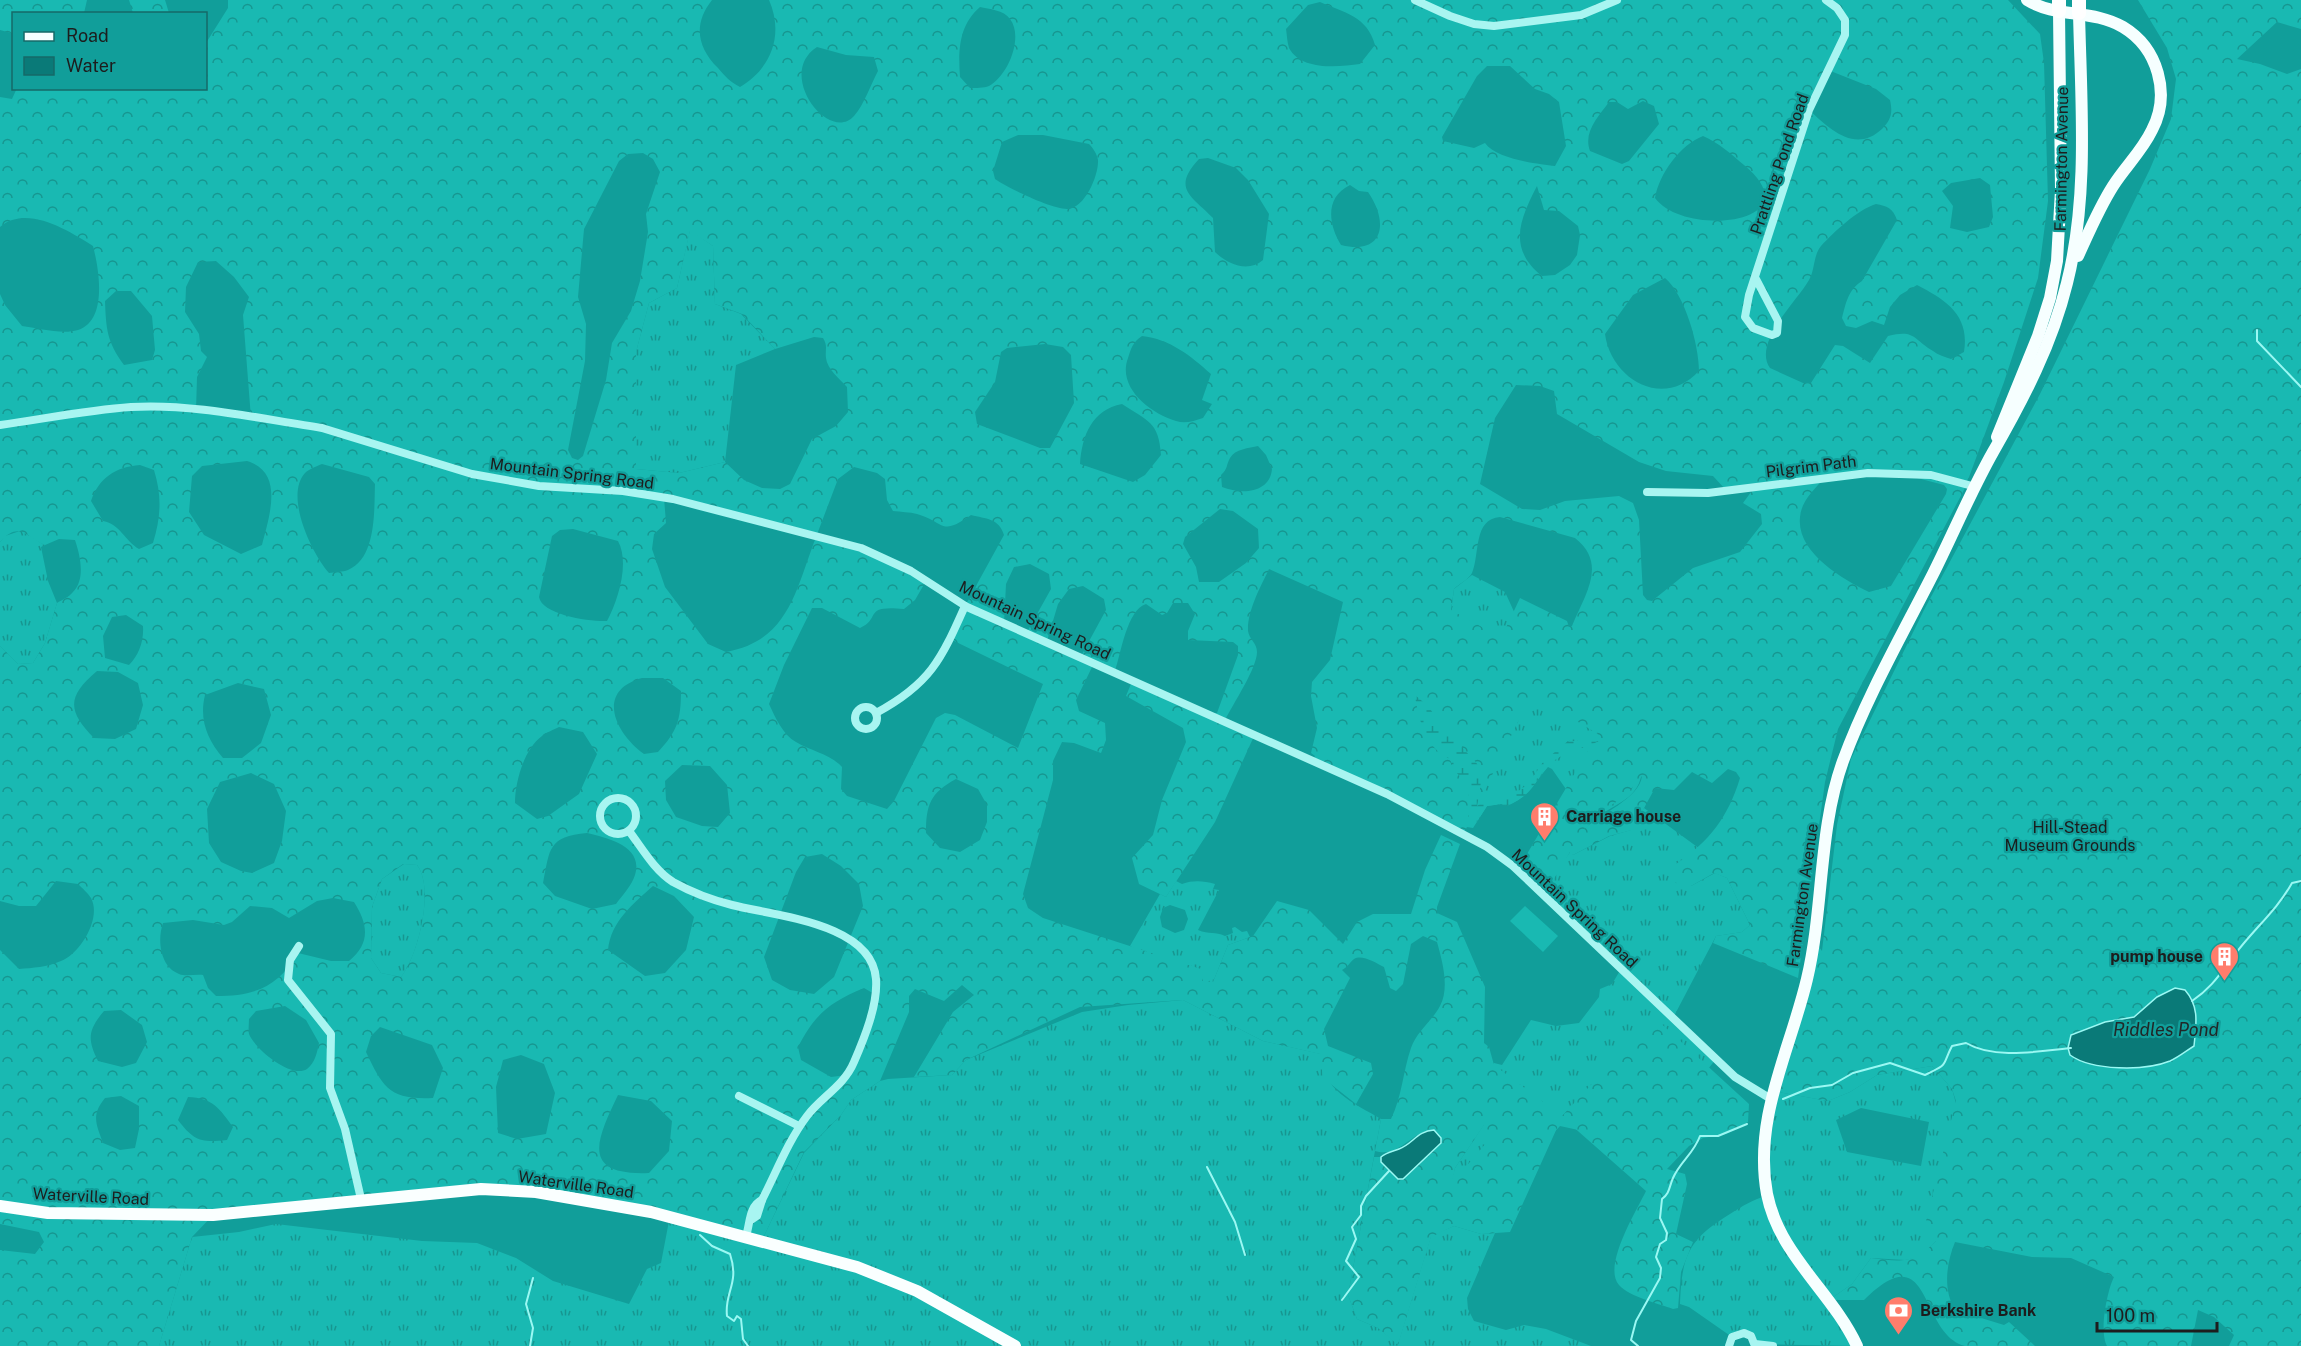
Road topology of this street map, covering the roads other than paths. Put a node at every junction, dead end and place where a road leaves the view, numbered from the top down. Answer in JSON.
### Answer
{"nodes":[{"id":1,"x":1415,"y":0,"type":"edge"},
{"id":2,"x":1617,"y":0,"type":"edge"},
{"id":3,"x":1826,"y":0,"type":"edge"},
{"id":4,"x":2027,"y":0,"type":"edge"},
{"id":5,"x":2059,"y":6,"type":"edge"},
{"id":6,"x":2079,"y":6,"type":"edge"},
{"id":7,"x":1756,"y":279,"type":"junction"},
{"id":8,"x":2067,"y":285,"type":"junction"},
{"id":9,"x":0,"y":425,"type":"edge"},
{"id":10,"x":1993,"y":452,"type":"junction"},
{"id":11,"x":1976,"y":487,"type":"junction"},
{"id":12,"x":1647,"y":492,"type":"dead end"},
{"id":13,"x":965,"y":606,"type":"junction"},
{"id":14,"x":876,"y":713,"type":"dead end"},
{"id":15,"x":629,"y":831,"type":"junction"},
{"id":16,"x":299,"y":946,"type":"dead end"},
{"id":17,"x":739,"y":1096,"type":"dead end"},
{"id":18,"x":1771,"y":1099,"type":"junction"},
{"id":19,"x":800,"y":1126,"type":"junction"},
{"id":20,"x":361,"y":1199,"type":"junction"},
{"id":21,"x":0,"y":1206,"type":"edge"},
{"id":22,"x":746,"y":1236,"type":"junction"},
{"id":23,"x":1755,"y":1345,"type":"edge"},
{"id":24,"x":1015,"y":1346,"type":"edge"},
{"id":25,"x":1729,"y":1346,"type":"edge"},
{"id":26,"x":1773,"y":1346,"type":"edge"},
{"id":27,"x":1857,"y":1346,"type":"edge"}],
"edges":[{"from":1,"to":2,"type":"street"},
{"from":3,"to":7,"type":"street","name":"Prattling Pond Road"},
{"from":4,"to":5,"type":"main road"},
{"from":5,"to":6,"type":"main road"},
{"from":5,"to":10,"type":"main road","name":"Farmington Avenue"},
{"from":6,"to":8,"type":"main road","name":"Farmington Avenue"},
{"from":6,"to":8,"type":"main road"},
{"from":7,"to":7,"type":"street","name":"Prattling Pond Road"},
{"from":8,"to":10,"type":"main road","name":"Farmington Avenue"},
{"from":9,"to":13,"type":"street","name":"Mountain Spring Road"},
{"from":10,"to":11,"type":"main road","name":"Farmington Avenue"},
{"from":11,"to":12,"type":"street","name":"Pilgrim Path"},
{"from":11,"to":18,"type":"main road","name":"Farmington Avenue"},
{"from":13,"to":14,"type":"street"},
{"from":13,"to":18,"type":"street","name":"Mountain Spring Road"},
{"from":15,"to":15,"type":"street"},
{"from":15,"to":19,"type":"street"},
{"from":16,"to":20,"type":"street"},
{"from":17,"to":19,"type":"street"},
{"from":18,"to":27,"type":"main road","name":"Farmington Avenue"},
{"from":19,"to":22,"type":"street"},
{"from":20,"to":21,"type":"highway","name":"Waterville Road"},
{"from":20,"to":22,"type":"highway","name":"Waterville Road"},
{"from":22,"to":24,"type":"highway","name":"Waterville Road"},
{"from":23,"to":25,"type":"street"},
{"from":23,"to":26,"type":"street"}]}
